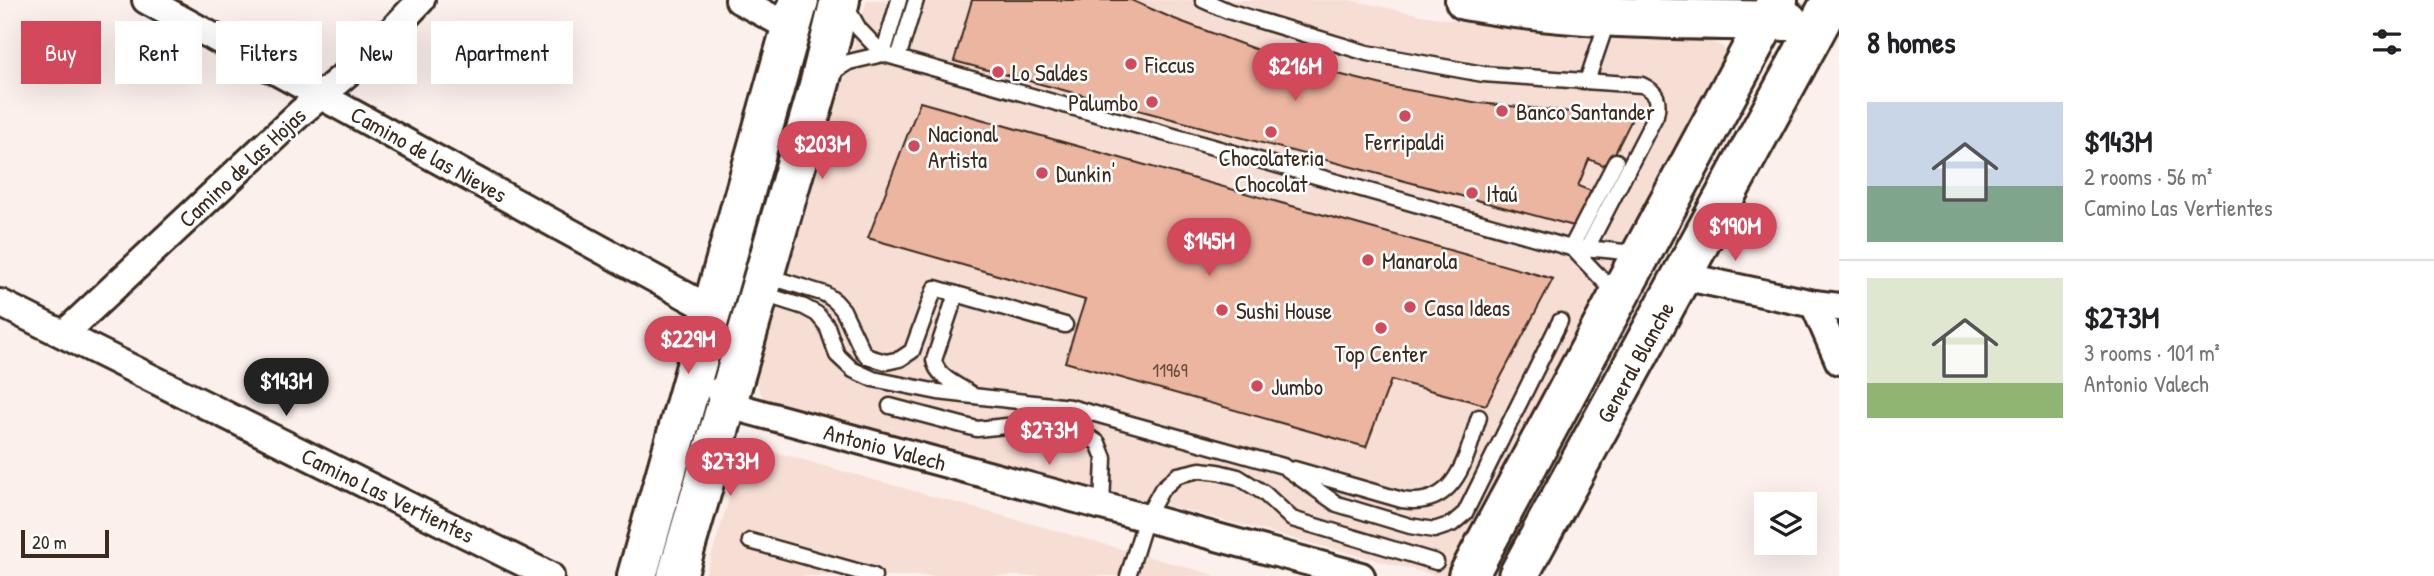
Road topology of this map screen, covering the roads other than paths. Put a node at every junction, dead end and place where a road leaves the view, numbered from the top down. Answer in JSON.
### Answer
{"nodes":[{"id":1,"x":146,"y":0,"type":"edge"},
{"id":2,"x":421,"y":0,"type":"edge"},
{"id":3,"x":739,"y":0,"type":"edge"},
{"id":4,"x":842,"y":0,"type":"edge"},
{"id":5,"x":899,"y":0,"type":"edge"},
{"id":6,"x":916,"y":0,"type":"edge"},
{"id":7,"x":1203,"y":0,"type":"edge"},
{"id":8,"x":1465,"y":0,"type":"edge"},
{"id":9,"x":1772,"y":10,"type":"edge"},
{"id":10,"x":795,"y":14,"type":"edge"},
{"id":11,"x":1830,"y":15,"type":"edge"},
{"id":12,"x":1609,"y":18,"type":"junction"},
{"id":13,"x":883,"y":54,"type":"junction"},
{"id":14,"x":898,"y":58,"type":"junction"},
{"id":15,"x":1587,"y":81,"type":"junction"},
{"id":16,"x":820,"y":82,"type":"junction"},
{"id":17,"x":321,"y":94,"type":"junction"},
{"id":18,"x":1616,"y":161,"type":"dead end"},
{"id":19,"x":1580,"y":251,"type":"junction"},
{"id":20,"x":1642,"y":253,"type":"junction"},
{"id":21,"x":1682,"y":276,"type":"junction"},
{"id":22,"x":761,"y":283,"type":"junction"},
{"id":23,"x":956,"y":294,"type":"junction"},
{"id":24,"x":1618,"y":296,"type":"junction"},
{"id":25,"x":0,"y":303,"type":"edge"},
{"id":26,"x":1826,"y":305,"type":"edge"},
{"id":27,"x":709,"y":321,"type":"junction"},
{"id":28,"x":1560,"y":321,"type":"dead end"},
{"id":29,"x":1065,"y":325,"type":"dead end"},
{"id":30,"x":64,"y":334,"type":"junction"},
{"id":31,"x":1839,"y":361,"type":"edge"},
{"id":32,"x":973,"y":395,"type":"junction"},
{"id":33,"x":1039,"y":403,"type":"junction"},
{"id":34,"x":725,"y":404,"type":"junction"},
{"id":35,"x":890,"y":405,"type":"dead end"},
{"id":36,"x":1479,"y":417,"type":"dead end"},
{"id":37,"x":1035,"y":423,"type":"junction"},
{"id":38,"x":1469,"y":448,"type":"junction"},
{"id":39,"x":1224,"y":451,"type":"junction"},
{"id":40,"x":1493,"y":457,"type":"junction"},
{"id":41,"x":1283,"y":466,"type":"junction"},
{"id":42,"x":1218,"y":472,"type":"junction"},
{"id":43,"x":1102,"y":506,"type":"junction"},
{"id":44,"x":1146,"y":518,"type":"junction"},
{"id":45,"x":1479,"y":520,"type":"junction"},
{"id":46,"x":751,"y":541,"type":"dead end"},
{"id":47,"x":1452,"y":569,"type":"edge"},
{"id":48,"x":550,"y":576,"type":"edge"},
{"id":49,"x":637,"y":576,"type":"edge"},
{"id":50,"x":677,"y":576,"type":"edge"},
{"id":51,"x":874,"y":576,"type":"edge"},
{"id":52,"x":1128,"y":576,"type":"edge"},
{"id":53,"x":1361,"y":576,"type":"edge"},
{"id":54,"x":1518,"y":576,"type":"edge"}],
"edges":[{"from":1,"to":17,"type":"street","name":"Camino de las Nieves"},
{"from":2,"to":17,"type":"street","name":"Camino de las Hojas"},
{"from":3,"to":10,"type":"street"},
{"from":4,"to":13,"type":"lane"},
{"from":4,"to":16,"type":"main road"},
{"from":5,"to":13,"type":"lane"},
{"from":6,"to":14,"type":"lane"},
{"from":7,"to":15,"type":"lane"},
{"from":8,"to":12,"type":"main road"},
{"from":9,"to":11,"type":"main road"},
{"from":9,"to":12,"type":"main road"},
{"from":9,"to":20,"type":"main road","name":"General Blanche"},
{"from":10,"to":27,"type":"main road"},
{"from":11,"to":21,"type":"main road","name":"General Blanche"},
{"from":12,"to":15,"type":"lane"},
{"from":13,"to":14,"type":"lane"},
{"from":13,"to":16,"type":"lane"},
{"from":14,"to":19,"type":"lane"},
{"from":15,"to":19,"type":"lane"},
{"from":16,"to":22,"type":"main road"},
{"from":17,"to":27,"type":"street","name":"Camino de las Nieves"},
{"from":17,"to":30,"type":"street","name":"Camino de las Hojas"},
{"from":18,"to":19,"type":"lane"},
{"from":19,"to":20,"type":"lane"},
{"from":19,"to":24,"type":"lane"},
{"from":20,"to":24,"type":"main road","name":"General Blanche"},
{"from":21,"to":26,"type":"street"},
{"from":21,"to":54,"type":"main road","name":"General Blanche"},
{"from":22,"to":23,"type":"lane"},
{"from":22,"to":32,"type":"lane"},
{"from":22,"to":34,"type":"main road"},
{"from":23,"to":29,"type":"lane"},
{"from":23,"to":32,"type":"lane"},
{"from":24,"to":45,"type":"main road","name":"General Blanche"},
{"from":25,"to":30,"type":"street","name":"Camino Las Vertientes"},
{"from":26,"to":31,"type":"street"},
{"from":27,"to":34,"type":"street"},
{"from":27,"to":49,"type":"main road"},
{"from":28,"to":40,"type":"lane"},
{"from":30,"to":48,"type":"street","name":"Camino Las Vertientes"},
{"from":32,"to":33,"type":"lane"},
{"from":33,"to":37,"type":"lane"},
{"from":33,"to":39,"type":"lane"},
{"from":34,"to":43,"type":"street","name":"Antonio Valech"},
{"from":34,"to":50,"type":"main road"},
{"from":35,"to":37,"type":"lane"},
{"from":36,"to":38,"type":"lane"},
{"from":37,"to":43,"type":"lane"},
{"from":38,"to":40,"type":"lane"},
{"from":38,"to":41,"type":"lane"},
{"from":39,"to":41,"type":"lane"},
{"from":39,"to":42,"type":"lane"},
{"from":40,"to":45,"type":"lane"},
{"from":41,"to":45,"type":"lane"},
{"from":42,"to":44,"type":"lane"},
{"from":42,"to":47,"type":"lane"},
{"from":43,"to":44,"type":"street","name":"Antonio Valech"},
{"from":44,"to":52,"type":"lane"},
{"from":44,"to":53,"type":"street","name":"Antonio Valech"},
{"from":45,"to":47,"type":"main road","name":"General Blanche"},
{"from":46,"to":51,"type":"lane"}]}
